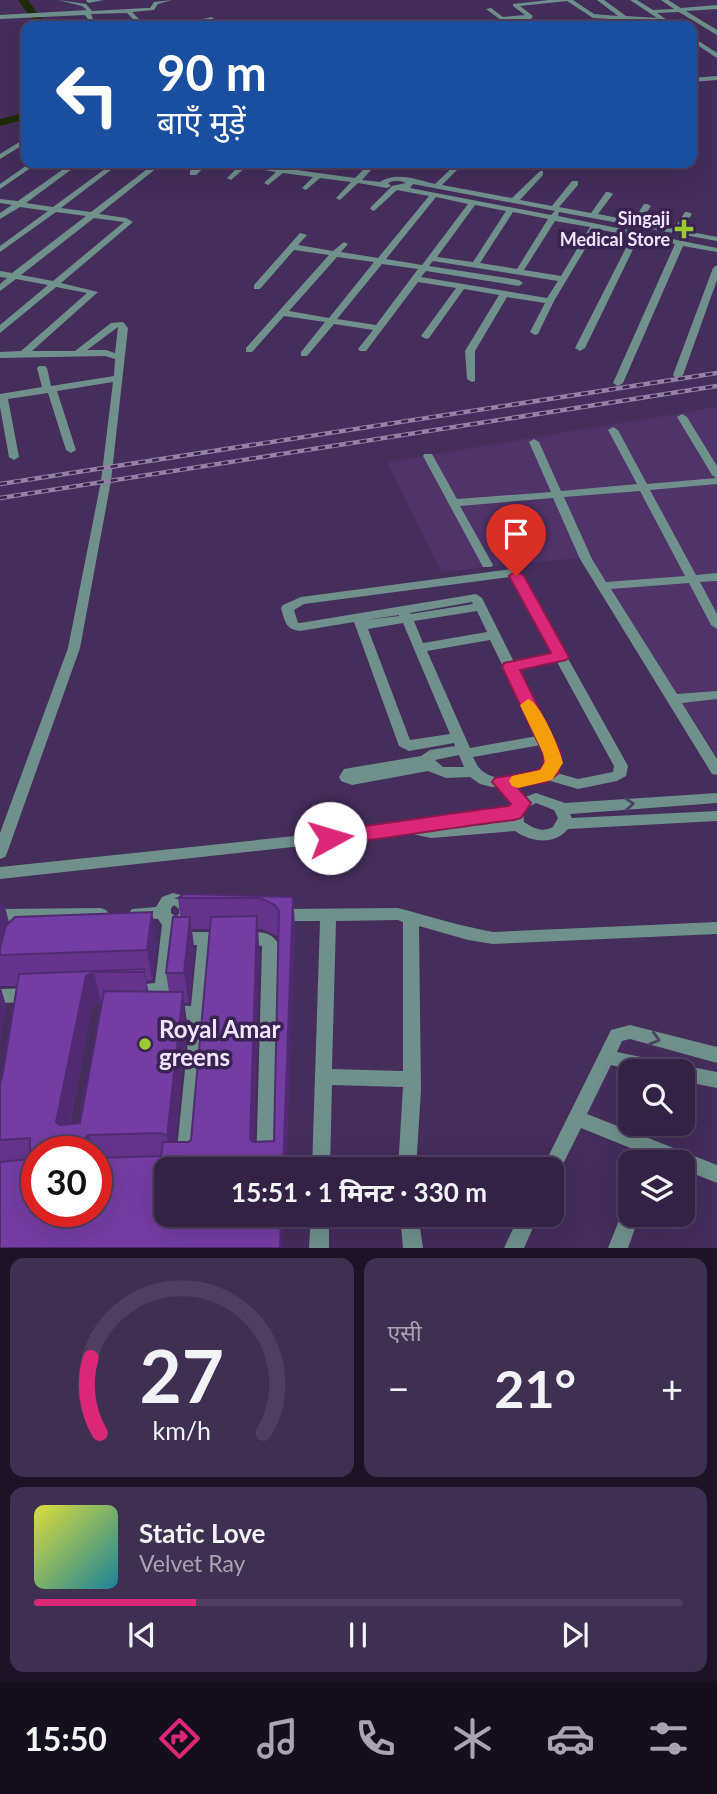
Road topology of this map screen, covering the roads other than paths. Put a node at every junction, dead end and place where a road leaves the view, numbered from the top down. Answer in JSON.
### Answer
{"nodes":[{"id":1,"x":61,"y":0,"type":"edge"},
{"id":2,"x":101,"y":0,"type":"edge"},
{"id":3,"x":169,"y":0,"type":"edge"},
{"id":4,"x":567,"y":0,"type":"edge"},
{"id":5,"x":600,"y":0,"type":"edge"},
{"id":6,"x":633,"y":0,"type":"edge"},
{"id":7,"x":664,"y":0,"type":"edge"},
{"id":8,"x":697,"y":0,"type":"edge"},
{"id":9,"x":541,"y":1,"type":"edge"},
{"id":10,"x":88,"y":6,"type":"edge"},
{"id":11,"x":175,"y":6,"type":"dead end"},
{"id":12,"x":717,"y":7,"type":"edge"},
{"id":13,"x":550,"y":8,"type":"dead end"},
{"id":14,"x":709,"y":8,"type":"junction"},
{"id":15,"x":489,"y":9,"type":"dead end"},
{"id":16,"x":681,"y":10,"type":"junction"},
{"id":17,"x":129,"y":12,"type":"junction"},
{"id":18,"x":652,"y":12,"type":"junction"},
{"id":19,"x":717,"y":12,"type":"edge"},
{"id":20,"x":0,"y":17,"type":"edge"},
{"id":21,"x":625,"y":18,"type":"junction"},
{"id":22,"x":212,"y":19,"type":"dead end"},
{"id":23,"x":663,"y":20,"type":"joint"},
{"id":24,"x":138,"y":21,"type":"edge"},
{"id":25,"x":201,"y":21,"type":"edge"},
{"id":26,"x":697,"y":37,"type":"edge"},
{"id":27,"x":697,"y":39,"type":"edge"},
{"id":28,"x":697,"y":41,"type":"edge"},
{"id":29,"x":707,"y":41,"type":"dead end"},
{"id":30,"x":717,"y":55,"type":"edge"},
{"id":31,"x":717,"y":78,"type":"edge"},
{"id":32,"x":697,"y":80,"type":"edge"},
{"id":33,"x":21,"y":143,"type":"edge"},
{"id":34,"x":0,"y":157,"type":"edge"},
{"id":35,"x":27,"y":168,"type":"edge"},
{"id":36,"x":69,"y":168,"type":"edge"},
{"id":37,"x":110,"y":168,"type":"edge"},
{"id":38,"x":152,"y":168,"type":"edge"},
{"id":39,"x":198,"y":168,"type":"edge"},
{"id":40,"x":241,"y":168,"type":"edge"},
{"id":41,"x":267,"y":168,"type":"edge"},
{"id":42,"x":369,"y":168,"type":"edge"},
{"id":43,"x":456,"y":168,"type":"edge"},
{"id":44,"x":282,"y":170,"type":"junction"},
{"id":45,"x":192,"y":173,"type":"dead end"},
{"id":46,"x":540,"y":173,"type":"dead end"},
{"id":47,"x":319,"y":176,"type":"junction"},
{"id":48,"x":231,"y":178,"type":"dead end"},
{"id":49,"x":357,"y":181,"type":"junction"},
{"id":50,"x":409,"y":181,"type":"junction"},
{"id":51,"x":268,"y":183,"type":"dead end"},
{"id":52,"x":575,"y":183,"type":"dead end"},
{"id":53,"x":385,"y":185,"type":"junction"},
{"id":54,"x":0,"y":187,"type":"edge"},
{"id":55,"x":437,"y":187,"type":"junction"},
{"id":56,"x":306,"y":188,"type":"dead end"},
{"id":57,"x":398,"y":188,"type":"junction"},
{"id":58,"x":610,"y":194,"type":"dead end"},
{"id":59,"x":433,"y":196,"type":"junction"},
{"id":60,"x":340,"y":198,"type":"dead end"},
{"id":61,"x":515,"y":200,"type":"junction"},
{"id":62,"x":0,"y":201,"type":"edge"},
{"id":63,"x":19,"y":204,"type":"junction"},
{"id":64,"x":472,"y":204,"type":"junction"},
{"id":65,"x":647,"y":206,"type":"dead end"},
{"id":66,"x":374,"y":209,"type":"dead end"},
{"id":67,"x":557,"y":209,"type":"junction"},
{"id":68,"x":55,"y":210,"type":"junction"},
{"id":69,"x":511,"y":211,"type":"junction"},
{"id":70,"x":688,"y":214,"type":"dead end"},
{"id":71,"x":91,"y":215,"type":"junction"},
{"id":72,"x":593,"y":216,"type":"junction"},
{"id":73,"x":0,"y":218,"type":"edge"},
{"id":74,"x":552,"y":218,"type":"junction"},
{"id":75,"x":635,"y":224,"type":"junction"},
{"id":76,"x":594,"y":227,"type":"junction"},
{"id":77,"x":676,"y":232,"type":"junction"},
{"id":78,"x":303,"y":235,"type":"dead end"},
{"id":79,"x":636,"y":235,"type":"junction"},
{"id":80,"x":717,"y":239,"type":"edge"},
{"id":81,"x":680,"y":243,"type":"junction"},
{"id":82,"x":344,"y":244,"type":"dead end"},
{"id":83,"x":293,"y":247,"type":"junction"},
{"id":84,"x":0,"y":250,"type":"edge"},
{"id":85,"x":717,"y":250,"type":"edge"},
{"id":86,"x":335,"y":254,"type":"junction"},
{"id":87,"x":430,"y":258,"type":"junction"},
{"id":88,"x":379,"y":261,"type":"junction"},
{"id":89,"x":475,"y":265,"type":"junction"},
{"id":90,"x":423,"y":268,"type":"junction"},
{"id":91,"x":717,"y":268,"type":"edge"},
{"id":92,"x":522,"y":272,"type":"junction"},
{"id":93,"x":0,"y":274,"type":"edge"},
{"id":94,"x":14,"y":276,"type":"junction"},
{"id":95,"x":416,"y":279,"type":"junction"},
{"id":96,"x":563,"y":279,"type":"junction"},
{"id":97,"x":519,"y":283,"type":"junction"},
{"id":98,"x":56,"y":284,"type":"junction"},
{"id":99,"x":462,"y":286,"type":"junction"},
{"id":100,"x":257,"y":287,"type":"dead end"},
{"id":101,"x":0,"y":288,"type":"edge"},
{"id":102,"x":509,"y":294,"type":"junction"},
{"id":103,"x":550,"y":301,"type":"junction"},
{"id":104,"x":283,"y":313,"type":"junction"},
{"id":105,"x":332,"y":320,"type":"junction"},
{"id":106,"x":379,"y":328,"type":"junction"},
{"id":107,"x":0,"y":330,"type":"edge"},
{"id":108,"x":535,"y":332,"type":"dead end"},
{"id":109,"x":426,"y":336,"type":"dead end"},
{"id":110,"x":580,"y":348,"type":"dead end"},
{"id":111,"x":363,"y":349,"type":"dead end"},
{"id":112,"x":249,"y":350,"type":"dead end"},
{"id":113,"x":77,"y":353,"type":"junction"},
{"id":114,"x":23,"y":354,"type":"junction"},
{"id":115,"x":304,"y":354,"type":"dead end"},
{"id":116,"x":0,"y":355,"type":"edge"},
{"id":117,"x":119,"y":357,"type":"junction"},
{"id":118,"x":42,"y":368,"type":"dead end"},
{"id":119,"x":678,"y":375,"type":"dead end"},
{"id":120,"x":118,"y":378,"type":"junction"},
{"id":121,"x":472,"y":379,"type":"dead end"},
{"id":122,"x":618,"y":383,"type":"dead end"},
{"id":123,"x":50,"y":389,"type":"junction"},
{"id":124,"x":1,"y":396,"type":"edge"},
{"id":125,"x":682,"y":416,"type":"dead end"},
{"id":126,"x":613,"y":430,"type":"dead end"},
{"id":127,"x":534,"y":442,"type":"dead end"},
{"id":128,"x":71,"y":450,"type":"dead end"},
{"id":129,"x":428,"y":456,"type":"dead end"},
{"id":130,"x":14,"y":457,"type":"dead end"},
{"id":131,"x":717,"y":475,"type":"edge"},
{"id":132,"x":717,"y":481,"type":"edge"},
{"id":133,"x":644,"y":487,"type":"junction"},
{"id":134,"x":557,"y":494,"type":"junction"},
{"id":135,"x":453,"y":503,"type":"junction"},
{"id":136,"x":487,"y":565,"type":"dead end"},
{"id":137,"x":717,"y":577,"type":"edge"},
{"id":138,"x":466,"y":578,"type":"junction"},
{"id":139,"x":693,"y":579,"type":"junction"},
{"id":140,"x":604,"y":586,"type":"junction"},
{"id":141,"x":478,"y":603,"type":"junction"},
{"id":142,"x":405,"y":614,"type":"junction"},
{"id":143,"x":360,"y":622,"type":"junction"},
{"id":144,"x":717,"y":625,"type":"edge"},
{"id":145,"x":494,"y":635,"type":"junction"},
{"id":146,"x":418,"y":648,"type":"junction"},
{"id":147,"x":561,"y":657,"type":"junction"},
{"id":148,"x":510,"y":667,"type":"junction"},
{"id":149,"x":717,"y":695,"type":"edge"},
{"id":150,"x":674,"y":699,"type":"junction"},
{"id":151,"x":545,"y":739,"type":"junction"},
{"id":152,"x":462,"y":747,"type":"junction"},
{"id":153,"x":429,"y":763,"type":"junction"},
{"id":154,"x":717,"y":770,"type":"edge"},
{"id":155,"x":378,"y":772,"type":"dead end"},
{"id":156,"x":473,"y":772,"type":"junction"},
{"id":157,"x":543,"y":776,"type":"junction"},
{"id":158,"x":501,"y":782,"type":"junction"},
{"id":159,"x":717,"y":798,"type":"edge"},
{"id":160,"x":540,"y":799,"type":"junction"},
{"id":161,"x":518,"y":814,"type":"junction"},
{"id":162,"x":717,"y":816,"type":"edge"},
{"id":163,"x":563,"y":817,"type":"junction"},
{"id":164,"x":412,"y":829,"type":"joint"},
{"id":165,"x":0,"y":853,"type":"edge"},
{"id":166,"x":0,"y":873,"type":"edge"},
{"id":167,"x":0,"y":915,"type":"edge"},
{"id":168,"x":264,"y":915,"type":"edge"},
{"id":169,"x":328,"y":915,"type":"junction"},
{"id":170,"x":411,"y":916,"type":"junction"},
{"id":171,"x":173,"y":925,"type":"junction"},
{"id":172,"x":717,"y":928,"type":"edge"},
{"id":173,"x":205,"y":939,"type":"junction"},
{"id":174,"x":161,"y":990,"type":"junction"},
{"id":175,"x":122,"y":992,"type":"edge"},
{"id":176,"x":44,"y":995,"type":"edge"},
{"id":177,"x":0,"y":996,"type":"edge"},
{"id":178,"x":199,"y":1013,"type":"junction"},
{"id":179,"x":717,"y":1055,"type":"edge"},
{"id":180,"x":607,"y":1057,"type":"junction"},
{"id":181,"x":618,"y":1059,"type":"edge"},
{"id":182,"x":695,"y":1076,"type":"edge"},
{"id":183,"x":324,"y":1077,"type":"junction"},
{"id":184,"x":411,"y":1079,"type":"junction"},
{"id":185,"x":717,"y":1080,"type":"edge"},
{"id":186,"x":576,"y":1118,"type":"junction"},
{"id":187,"x":643,"y":1150,"type":"edge"},
{"id":188,"x":185,"y":1157,"type":"edge"},
{"id":189,"x":265,"y":1157,"type":"edge"},
{"id":190,"x":321,"y":1157,"type":"edge"},
{"id":191,"x":408,"y":1157,"type":"edge"},
{"id":192,"x":557,"y":1157,"type":"edge"},
{"id":193,"x":695,"y":1168,"type":"edge"},
{"id":194,"x":717,"y":1174,"type":"edge"},
{"id":195,"x":178,"y":1227,"type":"edge"},
{"id":196,"x":265,"y":1227,"type":"edge"},
{"id":197,"x":320,"y":1227,"type":"edge"},
{"id":198,"x":411,"y":1227,"type":"edge"},
{"id":199,"x":524,"y":1227,"type":"edge"},
{"id":200,"x":626,"y":1227,"type":"edge"},
{"id":201,"x":176,"y":1248,"type":"edge"},
{"id":202,"x":265,"y":1248,"type":"edge"},
{"id":203,"x":319,"y":1248,"type":"edge"},
{"id":204,"x":413,"y":1248,"type":"edge"},
{"id":205,"x":514,"y":1248,"type":"edge"},
{"id":206,"x":618,"y":1248,"type":"edge"}],
"edges":[{"from":1,"to":10,"type":"street"},
{"from":2,"to":10,"type":"street"},
{"from":3,"to":11,"type":"street"},
{"from":3,"to":17,"type":"street"},
{"from":4,"to":9,"type":"street"},
{"from":4,"to":21,"type":"street"},
{"from":5,"to":21,"type":"street"},
{"from":6,"to":18,"type":"street"},
{"from":7,"to":16,"type":"street"},
{"from":8,"to":14,"type":"street"},
{"from":9,"to":13,"type":"street"},
{"from":9,"to":15,"type":"street"},
{"from":10,"to":17,"type":"street"},
{"from":10,"to":20,"type":"street"},
{"from":12,"to":14,"type":"street"},
{"from":14,"to":16,"type":"street"},
{"from":14,"to":19,"type":"street"},
{"from":16,"to":18,"type":"street"},
{"from":16,"to":26,"type":"street"},
{"from":17,"to":24,"type":"street"},
{"from":18,"to":23,"type":"street"},
{"from":21,"to":23,"type":"street"},
{"from":22,"to":25,"type":"street"},
{"from":27,"to":29,"type":"street"},
{"from":28,"to":30,"type":"street"},
{"from":31,"to":32,"type":"street"},
{"from":33,"to":34,"type":"street"},
{"from":35,"to":54,"type":"street"},
{"from":36,"to":63,"type":"street"},
{"from":37,"to":68,"type":"street"},
{"from":38,"to":71,"type":"street"},
{"from":39,"to":45,"type":"street"},
{"from":40,"to":48,"type":"street"},
{"from":41,"to":44,"type":"street"},
{"from":42,"to":49,"type":"street"},
{"from":43,"to":55,"type":"street"},
{"from":44,"to":47,"type":"street"},
{"from":44,"to":51,"type":"street"},
{"from":46,"to":61,"type":"street"},
{"from":47,"to":49,"type":"street"},
{"from":47,"to":56,"type":"street"},
{"from":49,"to":53,"type":"street"},
{"from":49,"to":60,"type":"street"},
{"from":50,"to":53,"type":"street"},
{"from":50,"to":55,"type":"street"},
{"from":50,"to":57,"type":"street"},
{"from":52,"to":67,"type":"street"},
{"from":53,"to":57,"type":"street"},
{"from":55,"to":61,"type":"street"},
{"from":57,"to":59,"type":"street"},
{"from":57,"to":66,"type":"street"},
{"from":58,"to":72,"type":"street"},
{"from":59,"to":64,"type":"street"},
{"from":59,"to":88,"type":"street"},
{"from":61,"to":67,"type":"street"},
{"from":62,"to":63,"type":"street"},
{"from":63,"to":68,"type":"street"},
{"from":63,"to":73,"type":"street"},
{"from":64,"to":69,"type":"street"},
{"from":64,"to":87,"type":"street"},
{"from":65,"to":75,"type":"street"},
{"from":67,"to":72,"type":"street"},
{"from":67,"to":74,"type":"street"},
{"from":68,"to":71,"type":"street"},
{"from":68,"to":84,"type":"street"},
{"from":69,"to":74,"type":"street"},
{"from":69,"to":89,"type":"street"},
{"from":70,"to":77,"type":"street"},
{"from":71,"to":94,"type":"street"},
{"from":71,"to":98,"type":"street"},
{"from":72,"to":75,"type":"street"},
{"from":74,"to":76,"type":"street"},
{"from":74,"to":92,"type":"street"},
{"from":75,"to":77,"type":"street"},
{"from":76,"to":79,"type":"street"},
{"from":76,"to":96,"type":"street"},
{"from":77,"to":80,"type":"street"},
{"from":78,"to":83,"type":"street"},
{"from":79,"to":81,"type":"street"},
{"from":79,"to":110,"type":"street"},
{"from":81,"to":85,"type":"street"},
{"from":81,"to":122,"type":"street"},
{"from":82,"to":86,"type":"street"},
{"from":83,"to":86,"type":"street"},
{"from":83,"to":100,"type":"street"},
{"from":86,"to":88,"type":"street"},
{"from":86,"to":104,"type":"street"},
{"from":87,"to":89,"type":"street"},
{"from":87,"to":90,"type":"street"},
{"from":88,"to":90,"type":"street"},
{"from":88,"to":105,"type":"street"},
{"from":89,"to":92,"type":"street"},
{"from":90,"to":95,"type":"street"},
{"from":90,"to":97,"type":"street"},
{"from":91,"to":119,"type":"street"},
{"from":92,"to":96,"type":"street"},
{"from":92,"to":97,"type":"street"},
{"from":93,"to":94,"type":"street"},
{"from":94,"to":98,"type":"street"},
{"from":94,"to":101,"type":"street"},
{"from":95,"to":99,"type":"street"},
{"from":95,"to":106,"type":"street"},
{"from":96,"to":103,"type":"street"},
{"from":97,"to":102,"type":"street"},
{"from":98,"to":107,"type":"street"},
{"from":98,"to":114,"type":"street"},
{"from":99,"to":102,"type":"street"},
{"from":99,"to":109,"type":"street"},
{"from":102,"to":103,"type":"street"},
{"from":102,"to":121,"type":"street"},
{"from":103,"to":108,"type":"street"},
{"from":104,"to":105,"type":"street"},
{"from":104,"to":112,"type":"street"},
{"from":105,"to":106,"type":"street"},
{"from":105,"to":115,"type":"street"},
{"from":106,"to":111,"type":"street"},
{"from":113,"to":114,"type":"street"},
{"from":113,"to":117,"type":"street"},
{"from":113,"to":117,"type":"street"},
{"from":114,"to":116,"type":"street"},
{"from":117,"to":120,"type":"street"},
{"from":118,"to":123,"type":"street"},
{"from":120,"to":123,"type":"street"},
{"from":120,"to":165,"type":"street"},
{"from":123,"to":124,"type":"street"},
{"from":123,"to":128,"type":"street"},
{"from":124,"to":130,"type":"street"},
{"from":125,"to":131,"type":"street"},
{"from":126,"to":133,"type":"street"},
{"from":127,"to":134,"type":"street"},
{"from":129,"to":135,"type":"street"},
{"from":132,"to":133,"type":"street"},
{"from":133,"to":134,"type":"street"},
{"from":133,"to":139,"type":"street"},
{"from":134,"to":135,"type":"street"},
{"from":134,"to":140,"type":"street"},
{"from":135,"to":136,"type":"street"},
{"from":137,"to":139,"type":"street"},
{"from":138,"to":141,"type":"street"},
{"from":138,"to":143,"type":"street"},
{"from":138,"to":147,"type":"street"},
{"from":139,"to":140,"type":"street"},
{"from":139,"to":144,"type":"street"},
{"from":140,"to":150,"type":"street"},
{"from":141,"to":142,"type":"street"},
{"from":141,"to":145,"type":"street"},
{"from":142,"to":143,"type":"street"},
{"from":142,"to":146,"type":"street"},
{"from":143,"to":152,"type":"street"},
{"from":145,"to":146,"type":"street"},
{"from":145,"to":148,"type":"street"},
{"from":146,"to":152,"type":"street"},
{"from":147,"to":148,"type":"street"},
{"from":147,"to":157,"type":"street"},
{"from":148,"to":151,"type":"street"},
{"from":149,"to":150,"type":"street"},
{"from":150,"to":154,"type":"street"},
{"from":151,"to":152,"type":"street"},
{"from":151,"to":157,"type":"street"},
{"from":152,"to":153,"type":"street"},
{"from":152,"to":156,"type":"street"},
{"from":153,"to":155,"type":"street"},
{"from":153,"to":156,"type":"street"},
{"from":156,"to":158,"type":"street"},
{"from":157,"to":158,"type":"street"},
{"from":157,"to":160,"type":"street"},
{"from":158,"to":161,"type":"street"},
{"from":163,"to":159,"type":"street","one_way":true},
{"from":160,"to":161,"type":"street"},
{"from":160,"to":163,"type":"street"},
{"from":161,"to":163,"type":"street"},
{"from":161,"to":164,"type":"street"},
{"from":162,"to":163,"type":"street"},
{"from":164,"to":166,"type":"street"},
{"from":167,"to":171,"type":"street"},
{"from":168,"to":169,"type":"street"},
{"from":169,"to":170,"type":"street"},
{"from":169,"to":183,"type":"street"},
{"from":170,"to":172,"type":"street"},
{"from":170,"to":184,"type":"street"},
{"from":171,"to":173,"type":"street"},
{"from":171,"to":174,"type":"street"},
{"from":173,"to":178,"type":"street"},
{"from":173,"to":189,"type":"street"},
{"from":174,"to":175,"type":"street"},
{"from":174,"to":178,"type":"street"},
{"from":176,"to":177,"type":"street"},
{"from":178,"to":188,"type":"street"},
{"from":180,"to":179,"type":"street","one_way":true},
{"from":180,"to":181,"type":"street"},
{"from":180,"to":186,"type":"street"},
{"from":182,"to":185,"type":"street"},
{"from":183,"to":184,"type":"street"},
{"from":183,"to":190,"type":"street"},
{"from":184,"to":191,"type":"street"},
{"from":186,"to":187,"type":"street"},
{"from":186,"to":192,"type":"street"},
{"from":193,"to":194,"type":"street"},
{"from":195,"to":201,"type":"street"},
{"from":196,"to":202,"type":"street"},
{"from":197,"to":203,"type":"street"},
{"from":198,"to":204,"type":"street"},
{"from":199,"to":205,"type":"street"},
{"from":200,"to":206,"type":"street"}]}
